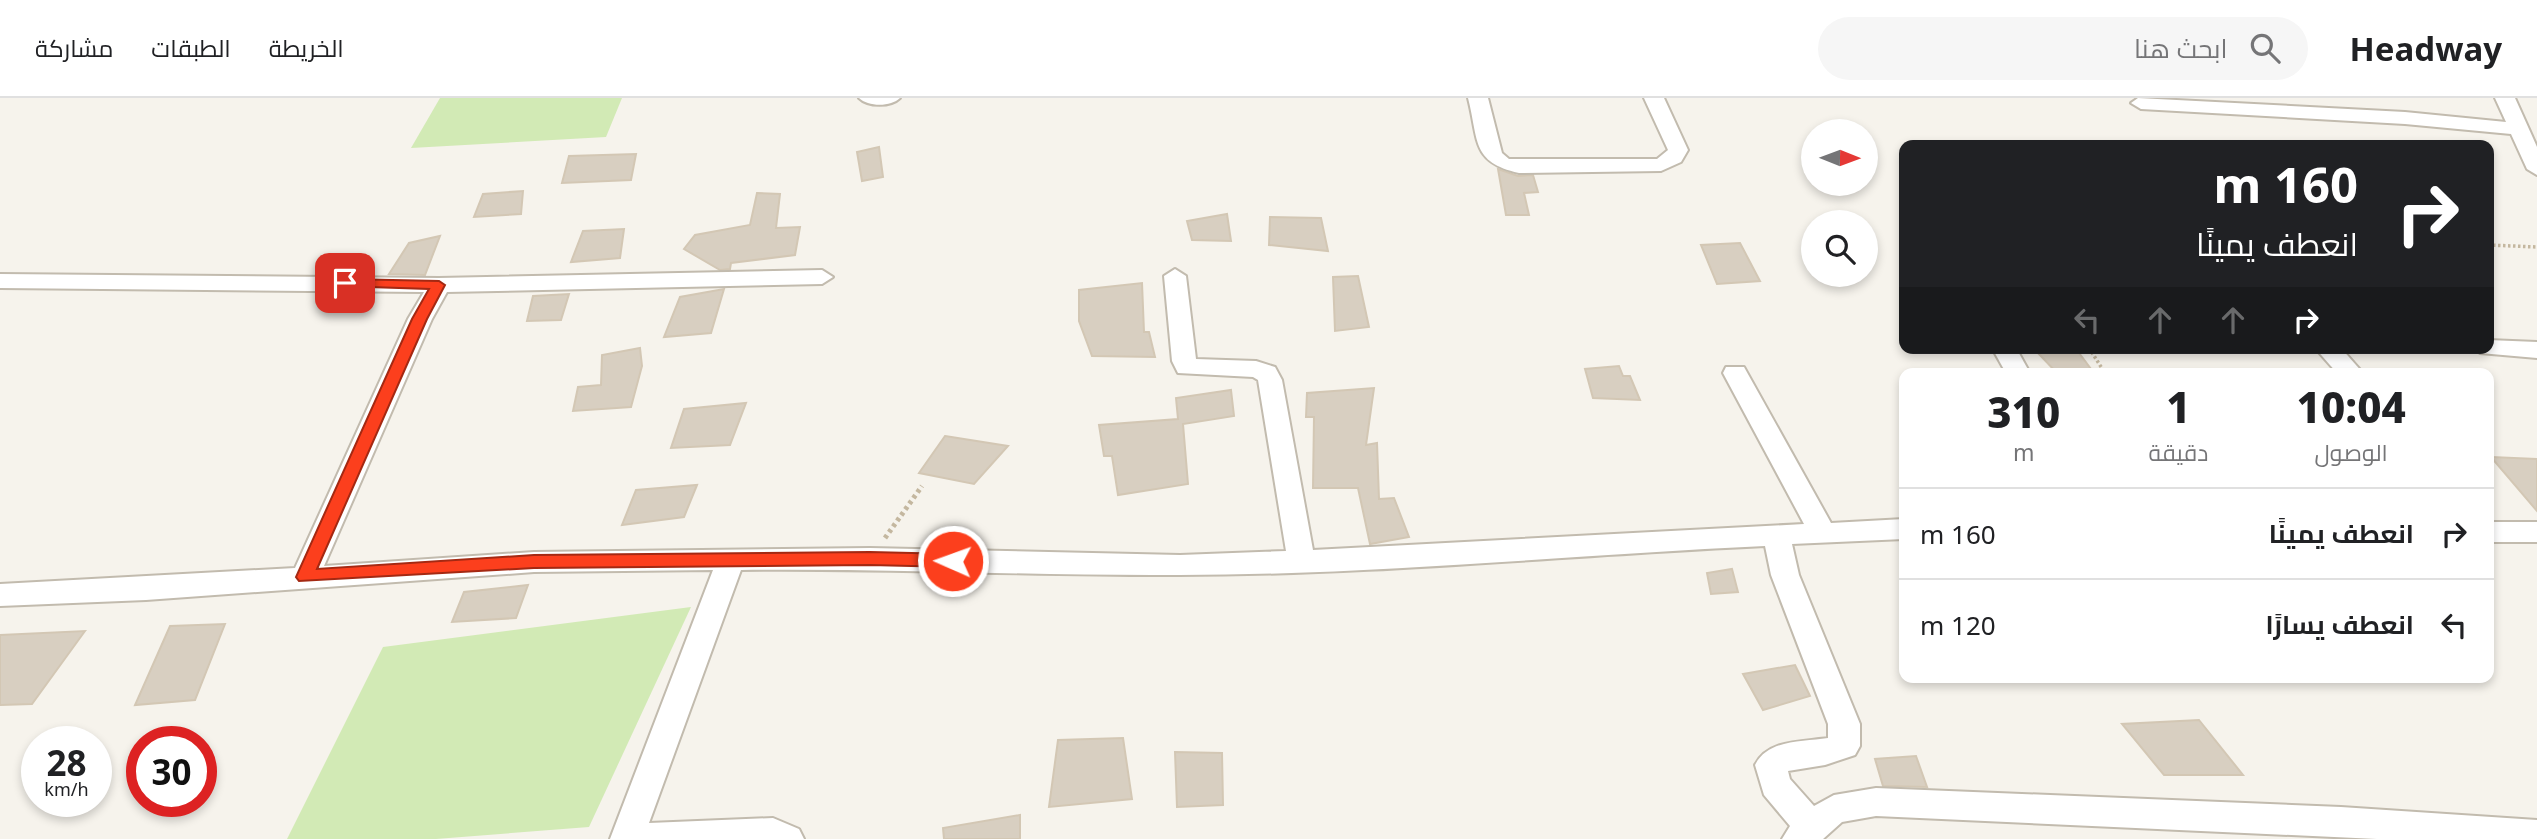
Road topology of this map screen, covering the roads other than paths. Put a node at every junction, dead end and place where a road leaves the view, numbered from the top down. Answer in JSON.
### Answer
{"nodes":[{"id":1,"x":869,"y":98,"type":"edge"},
{"id":2,"x":890,"y":98,"type":"edge"},
{"id":3,"x":1478,"y":98,"type":"edge"},
{"id":4,"x":1654,"y":98,"type":"edge"},
{"id":5,"x":2505,"y":98,"type":"edge"},
{"id":6,"x":2141,"y":103,"type":"dead end"},
{"id":7,"x":2519,"y":129,"type":"junction"},
{"id":8,"x":2537,"y":169,"type":"edge"},
{"id":9,"x":1175,"y":276,"type":"dead end"},
{"id":10,"x":822,"y":277,"type":"dead end"},
{"id":11,"x":0,"y":281,"type":"edge"},
{"id":12,"x":439,"y":285,"type":"junction"},
{"id":13,"x":2494,"y":348,"type":"edge"},
{"id":14,"x":2537,"y":350,"type":"edge"},
{"id":15,"x":2333,"y":354,"type":"edge"},
{"id":16,"x":2346,"y":368,"type":"edge"},
{"id":17,"x":1735,"y":373,"type":"dead end"},
{"id":18,"x":2494,"y":527,"type":"edge"},
{"id":19,"x":1899,"y":529,"type":"edge"},
{"id":20,"x":1822,"y":531,"type":"junction"},
{"id":21,"x":2537,"y":533,"type":"edge"},
{"id":22,"x":1776,"y":535,"type":"junction"},
{"id":23,"x":1301,"y":559,"type":"junction"},
{"id":24,"x":731,"y":560,"type":"junction"},
{"id":25,"x":305,"y":577,"type":"junction"},
{"id":26,"x":0,"y":595,"type":"edge"},
{"id":27,"x":1805,"y":832,"type":"edge"},
{"id":28,"x":2537,"y":835,"type":"edge"},
{"id":29,"x":629,"y":839,"type":"edge"},
{"id":30,"x":787,"y":839,"type":"edge"}],
"edges":[{"from":1,"to":2,"type":"street"},
{"from":3,"to":4,"type":"street"},
{"from":5,"to":7,"type":"street"},
{"from":6,"to":7,"type":"street"},
{"from":7,"to":8,"type":"street"},
{"from":9,"to":23,"type":"street"},
{"from":10,"to":12,"type":"street"},
{"from":11,"to":12,"type":"street"},
{"from":12,"to":25,"type":"street"},
{"from":13,"to":14,"type":"street"},
{"from":15,"to":16,"type":"street"},
{"from":17,"to":20,"type":"street"},
{"from":18,"to":21,"type":"street"},
{"from":19,"to":20,"type":"street"},
{"from":20,"to":22,"type":"street"},
{"from":22,"to":23,"type":"street"},
{"from":22,"to":27,"type":"street"},
{"from":23,"to":24,"type":"street"},
{"from":24,"to":25,"type":"street"},
{"from":24,"to":29,"type":"street"},
{"from":25,"to":26,"type":"street"},
{"from":27,"to":28,"type":"street"},
{"from":29,"to":30,"type":"street"}]}
